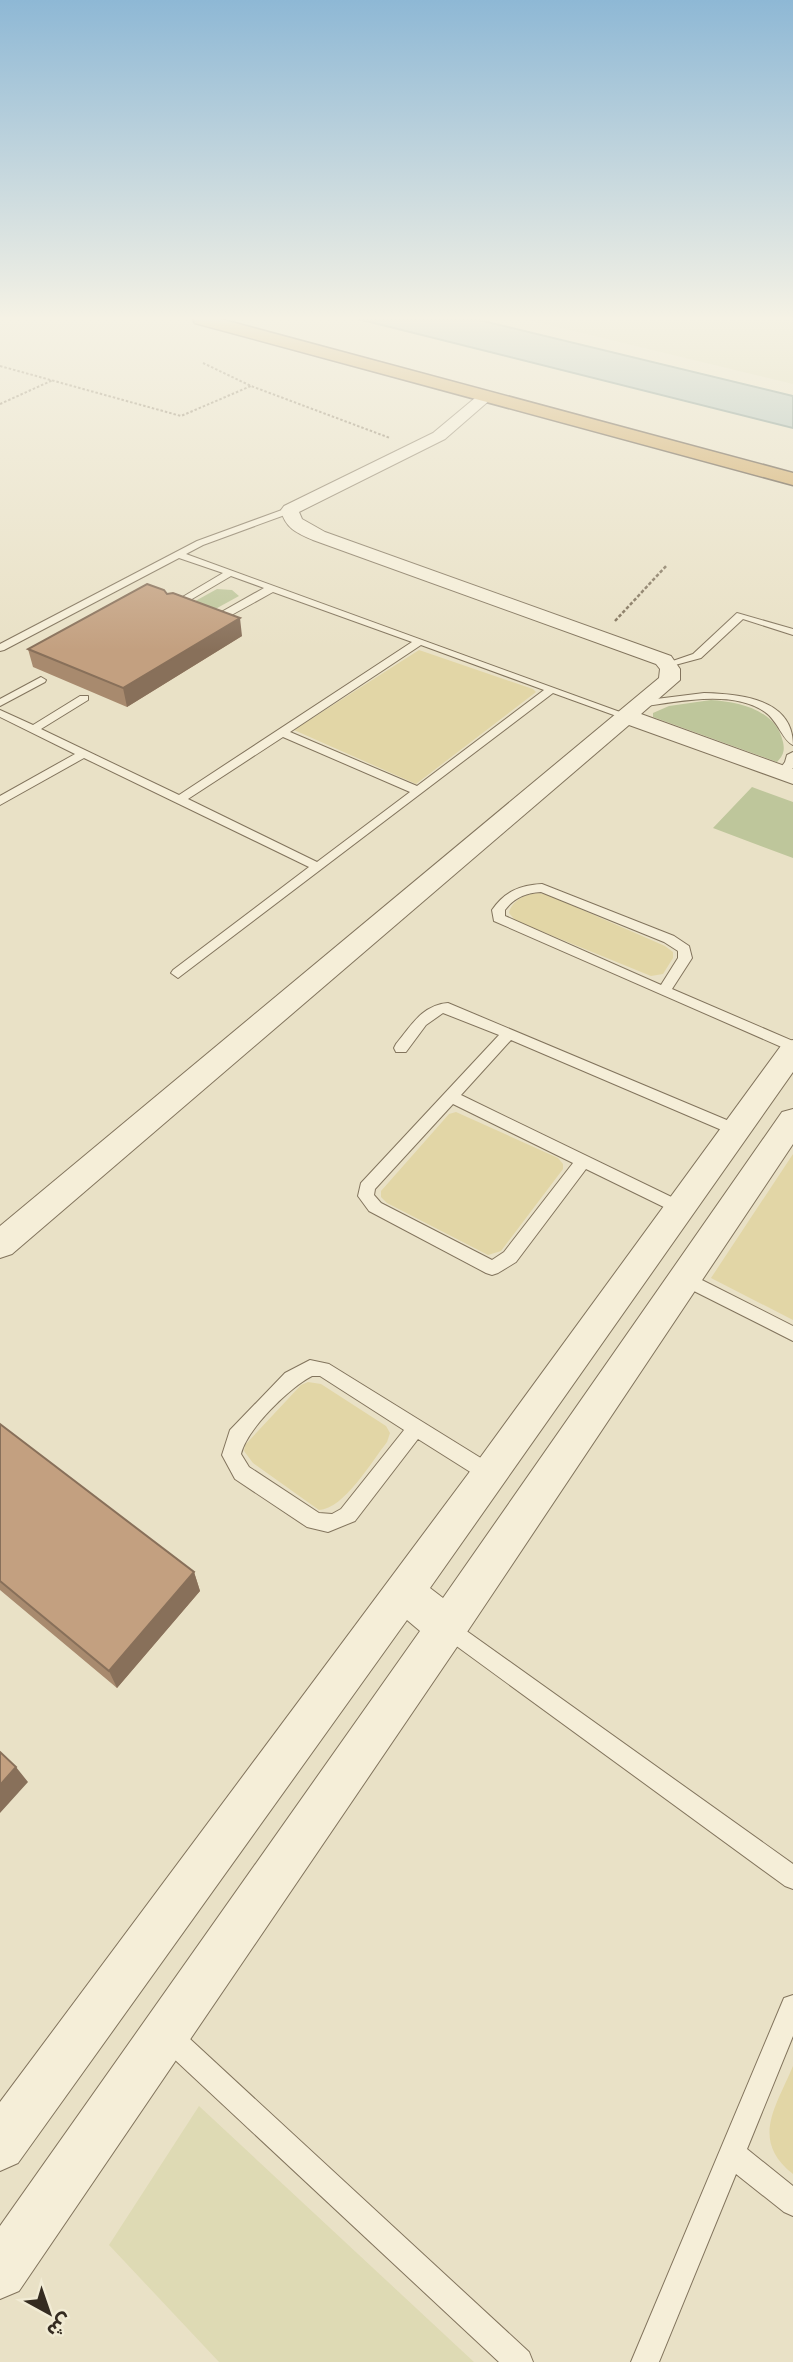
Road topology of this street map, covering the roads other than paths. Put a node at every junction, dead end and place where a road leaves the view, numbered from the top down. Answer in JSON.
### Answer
{"nodes":[{"id":1,"x":425,"y":429,"type":"edge"},
{"id":2,"x":447,"y":429,"type":"edge"},
{"id":3,"x":609,"y":429,"type":"edge"},
{"id":4,"x":412,"y":448,"type":"junction"},
{"id":5,"x":793,"y":479,"type":"edge"},
{"id":6,"x":290,"y":510,"type":"junction"},
{"id":7,"x":178,"y":554,"type":"junction"},
{"id":8,"x":230,"y":573,"type":"junction"},
{"id":9,"x":272,"y":589,"type":"junction"},
{"id":10,"x":172,"y":607,"type":"edge"},
{"id":11,"x":214,"y":621,"type":"edge"},
{"id":12,"x":793,"y":632,"type":"edge"},
{"id":13,"x":419,"y":642,"type":"junction"},
{"id":14,"x":0,"y":648,"type":"edge"},
{"id":15,"x":668,"y":666,"type":"junction"},
{"id":16,"x":41,"y":680,"type":"dead end"},
{"id":17,"x":551,"y":690,"type":"junction"},
{"id":18,"x":84,"y":698,"type":"dead end"},
{"id":19,"x":0,"y":703,"type":"edge"},
{"id":20,"x":633,"y":710,"type":"junction"},
{"id":21,"x":0,"y":713,"type":"edge"},
{"id":22,"x":33,"y":729,"type":"junction"},
{"id":23,"x":282,"y":732,"type":"junction"},
{"id":24,"x":793,"y":743,"type":"edge"},
{"id":25,"x":84,"y":754,"type":"junction"},
{"id":26,"x":793,"y":755,"type":"edge"},
{"id":27,"x":788,"y":776,"type":"edge"},
{"id":28,"x":418,"y":791,"type":"junction"},
{"id":29,"x":178,"y":800,"type":"junction"},
{"id":30,"x":0,"y":801,"type":"edge"},
{"id":31,"x":318,"y":867,"type":"junction"},
{"id":32,"x":178,"y":973,"type":"dead end"},
{"id":33,"x":664,"y":991,"type":"junction"},
{"id":34,"x":509,"y":1034,"type":"junction"},
{"id":35,"x":401,"y":1048,"type":"dead end"},
{"id":36,"x":793,"y":1048,"type":"edge"},
{"id":37,"x":450,"y":1097,"type":"junction"},
{"id":38,"x":793,"y":1120,"type":"edge"},
{"id":39,"x":736,"y":1130,"type":"junction"},
{"id":40,"x":583,"y":1161,"type":"junction"},
{"id":41,"x":680,"y":1208,"type":"junction"},
{"id":42,"x":0,"y":1245,"type":"edge"},
{"id":43,"x":684,"y":1278,"type":"junction"},
{"id":44,"x":793,"y":1334,"type":"edge"},
{"id":45,"x":416,"y":1428,"type":"junction"},
{"id":46,"x":490,"y":1474,"type":"junction"},
{"id":47,"x":404,"y":1592,"type":"junction"},
{"id":48,"x":447,"y":1627,"type":"junction"},
{"id":49,"x":793,"y":1878,"type":"edge"},
{"id":50,"x":793,"y":2007,"type":"edge"},
{"id":51,"x":165,"y":2034,"type":"junction"},
{"id":52,"x":0,"y":2145,"type":"edge"},
{"id":53,"x":732,"y":2154,"type":"junction"},
{"id":54,"x":793,"y":2203,"type":"edge"},
{"id":55,"x":2,"y":2263,"type":"edge"},
{"id":56,"x":519,"y":2362,"type":"edge"},
{"id":57,"x":645,"y":2362,"type":"edge"}],
"edges":[{"from":1,"to":4,"type":"street"},
{"from":2,"to":4,"type":"street"},
{"from":3,"to":5,"type":"highway"},
{"from":4,"to":6,"type":"street"},
{"from":6,"to":7,"type":"lane"},
{"from":6,"to":15,"type":"street"},
{"from":7,"to":8,"type":"lane"},
{"from":7,"to":14,"type":"lane"},
{"from":8,"to":9,"type":"lane"},
{"from":8,"to":10,"type":"lane"},
{"from":9,"to":11,"type":"lane"},
{"from":9,"to":13,"type":"lane"},
{"from":12,"to":15,"type":"lane"},
{"from":13,"to":17,"type":"lane"},
{"from":13,"to":23,"type":"lane"},
{"from":15,"to":20,"type":"street"},
{"from":16,"to":19,"type":"lane"},
{"from":17,"to":20,"type":"lane"},
{"from":17,"to":28,"type":"lane"},
{"from":18,"to":22,"type":"lane"},
{"from":20,"to":24,"type":"lane"},
{"from":20,"to":27,"type":"street"},
{"from":20,"to":42,"type":"street"},
{"from":21,"to":22,"type":"lane"},
{"from":22,"to":25,"type":"lane"},
{"from":23,"to":28,"type":"lane"},
{"from":23,"to":29,"type":"lane"},
{"from":25,"to":29,"type":"lane"},
{"from":25,"to":30,"type":"lane"},
{"from":26,"to":27,"type":"lane"},
{"from":28,"to":31,"type":"lane"},
{"from":29,"to":31,"type":"lane"},
{"from":31,"to":32,"type":"lane"},
{"from":33,"to":33,"type":"lane"},
{"from":33,"to":36,"type":"lane"},
{"from":34,"to":35,"type":"lane"},
{"from":34,"to":37,"type":"lane"},
{"from":34,"to":39,"type":"lane"},
{"from":36,"to":39,"type":"street"},
{"from":37,"to":40,"type":"lane"},
{"from":37,"to":40,"type":"lane"},
{"from":38,"to":43,"type":"street"},
{"from":39,"to":41,"type":"street"},
{"from":40,"to":41,"type":"lane"},
{"from":41,"to":46,"type":"street"},
{"from":43,"to":44,"type":"lane"},
{"from":43,"to":48,"type":"street"},
{"from":45,"to":45,"type":"lane"},
{"from":45,"to":46,"type":"lane"},
{"from":46,"to":47,"type":"street"},
{"from":47,"to":48,"type":"street"},
{"from":47,"to":52,"type":"street"},
{"from":48,"to":49,"type":"lane"},
{"from":48,"to":51,"type":"street"},
{"from":50,"to":53,"type":"lane"},
{"from":51,"to":55,"type":"street"},
{"from":51,"to":56,"type":"lane"},
{"from":53,"to":54,"type":"lane"},
{"from":53,"to":57,"type":"lane"}]}
